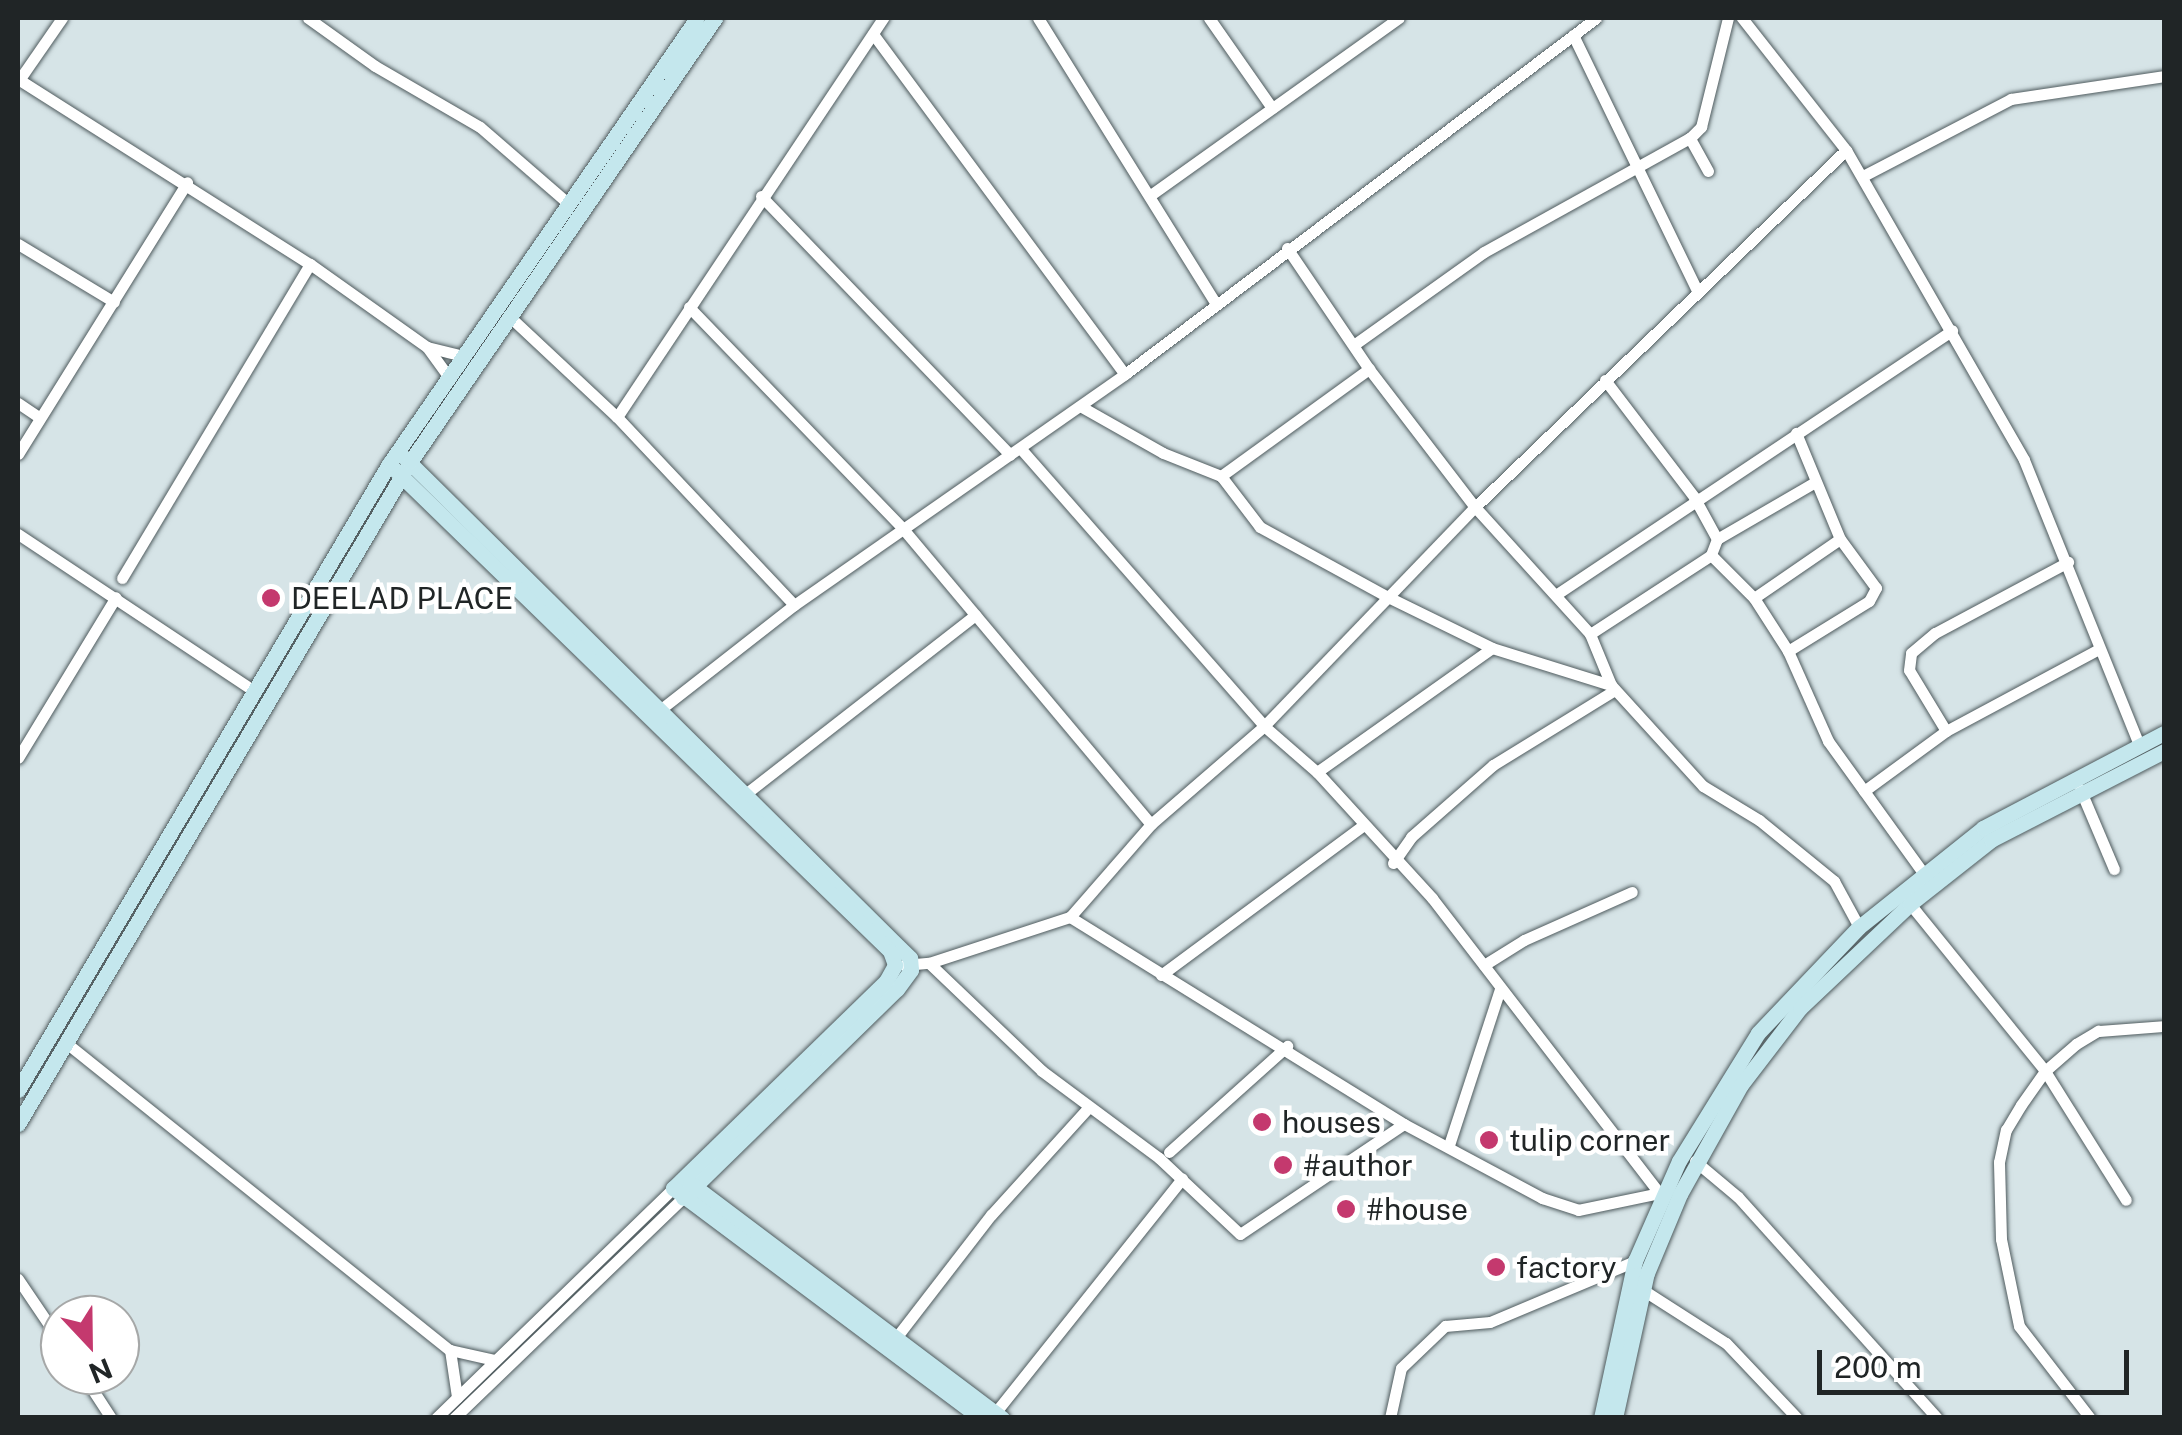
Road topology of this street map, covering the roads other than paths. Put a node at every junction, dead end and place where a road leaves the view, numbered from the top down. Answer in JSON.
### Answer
{"nodes":[{"id":1,"x":62,"y":18,"type":"edge"},
{"id":2,"x":308,"y":18,"type":"edge"},
{"id":3,"x":697,"y":18,"type":"edge"},
{"id":4,"x":715,"y":18,"type":"edge"},
{"id":5,"x":883,"y":18,"type":"edge"},
{"id":6,"x":1038,"y":18,"type":"edge"},
{"id":7,"x":1209,"y":18,"type":"edge"},
{"id":8,"x":1399,"y":18,"type":"edge"},
{"id":9,"x":1728,"y":18,"type":"edge"},
{"id":10,"x":1742,"y":18,"type":"edge"},
{"id":11,"x":1592,"y":19,"type":"edge"},
{"id":12,"x":873,"y":34,"type":"junction"},
{"id":13,"x":1574,"y":35,"type":"junction"},
{"id":14,"x":2164,"y":76,"type":"edge"},
{"id":15,"x":18,"y":79,"type":"edge"},
{"id":16,"x":1272,"y":108,"type":"junction"},
{"id":17,"x":1690,"y":138,"type":"junction"},
{"id":18,"x":1846,"y":150,"type":"junction"},
{"id":19,"x":1638,"y":167,"type":"junction"},
{"id":20,"x":1708,"y":171,"type":"dead end"},
{"id":21,"x":1863,"y":176,"type":"junction"},
{"id":22,"x":187,"y":182,"type":"junction"},
{"id":23,"x":1152,"y":194,"type":"junction"},
{"id":24,"x":762,"y":196,"type":"junction"},
{"id":25,"x":569,"y":204,"type":"junction"},
{"id":26,"x":18,"y":244,"type":"edge"},
{"id":27,"x":1286,"y":248,"type":"junction"},
{"id":28,"x":310,"y":264,"type":"junction"},
{"id":29,"x":1697,"y":290,"type":"junction"},
{"id":30,"x":114,"y":302,"type":"junction"},
{"id":31,"x":1215,"y":302,"type":"junction"},
{"id":32,"x":689,"y":307,"type":"junction"},
{"id":33,"x":510,"y":317,"type":"junction"},
{"id":34,"x":1952,"y":331,"type":"junction"},
{"id":35,"x":1354,"y":344,"type":"junction"},
{"id":36,"x":426,"y":347,"type":"junction"},
{"id":37,"x":464,"y":356,"type":"junction"},
{"id":38,"x":1368,"y":370,"type":"junction"},
{"id":39,"x":1125,"y":374,"type":"junction"},
{"id":40,"x":449,"y":377,"type":"junction"},
{"id":41,"x":1605,"y":380,"type":"junction"},
{"id":42,"x":18,"y":402,"type":"edge"},
{"id":43,"x":1080,"y":406,"type":"junction"},
{"id":44,"x":40,"y":416,"type":"junction"},
{"id":45,"x":617,"y":417,"type":"junction"},
{"id":46,"x":1796,"y":433,"type":"junction"},
{"id":47,"x":1016,"y":452,"type":"junction"},
{"id":48,"x":18,"y":454,"type":"edge"},
{"id":49,"x":400,"y":463,"type":"junction"},
{"id":50,"x":1221,"y":476,"type":"junction"},
{"id":51,"x":1812,"y":484,"type":"junction"},
{"id":52,"x":1694,"y":497,"type":"junction"},
{"id":53,"x":1475,"y":507,"type":"junction"},
{"id":54,"x":904,"y":530,"type":"junction"},
{"id":55,"x":18,"y":534,"type":"edge"},
{"id":56,"x":1717,"y":539,"type":"junction"},
{"id":57,"x":1840,"y":539,"type":"junction"},
{"id":58,"x":1710,"y":555,"type":"junction"},
{"id":59,"x":2068,"y":562,"type":"junction"},
{"id":60,"x":122,"y":578,"type":"dead end"},
{"id":61,"x":1556,"y":594,"type":"junction"},
{"id":62,"x":116,"y":597,"type":"junction"},
{"id":63,"x":1388,"y":597,"type":"junction"},
{"id":64,"x":1754,"y":598,"type":"junction"},
{"id":65,"x":794,"y":605,"type":"junction"},
{"id":66,"x":975,"y":615,"type":"junction"},
{"id":67,"x":1590,"y":634,"type":"junction"},
{"id":68,"x":1492,"y":648,"type":"junction"},
{"id":69,"x":2099,"y":648,"type":"junction"},
{"id":70,"x":1788,"y":651,"type":"junction"},
{"id":71,"x":1613,"y":687,"type":"junction"},
{"id":72,"x":254,"y":690,"type":"junction"},
{"id":73,"x":661,"y":709,"type":"junction"},
{"id":74,"x":1264,"y":726,"type":"junction"},
{"id":75,"x":1946,"y":731,"type":"junction"},
{"id":76,"x":2164,"y":734,"type":"edge"},
{"id":77,"x":682,"y":739,"type":"junction"},
{"id":78,"x":2138,"y":742,"type":"junction"},
{"id":79,"x":2164,"y":751,"type":"edge"},
{"id":80,"x":18,"y":758,"type":"edge"},
{"id":81,"x":1316,"y":772,"type":"junction"},
{"id":82,"x":2080,"y":789,"type":"junction"},
{"id":83,"x":1864,"y":791,"type":"junction"},
{"id":84,"x":748,"y":792,"type":"junction"},
{"id":85,"x":1151,"y":824,"type":"junction"},
{"id":86,"x":1362,"y":826,"type":"junction"},
{"id":87,"x":1393,"y":863,"type":"junction"},
{"id":88,"x":2114,"y":870,"type":"dead end"},
{"id":89,"x":1924,"y":874,"type":"junction"},
{"id":90,"x":1632,"y":892,"type":"dead end"},
{"id":91,"x":1910,"y":904,"type":"junction"},
{"id":92,"x":1070,"y":917,"type":"junction"},
{"id":93,"x":1860,"y":927,"type":"junction"},
{"id":94,"x":928,"y":963,"type":"junction"},
{"id":95,"x":1484,"y":964,"type":"junction"},
{"id":96,"x":903,"y":965,"type":"junction"},
{"id":97,"x":1161,"y":975,"type":"junction"},
{"id":98,"x":1500,"y":989,"type":"junction"},
{"id":99,"x":2164,"y":1026,"type":"edge"},
{"id":100,"x":65,"y":1042,"type":"junction"},
{"id":101,"x":1287,"y":1046,"type":"junction"},
{"id":102,"x":2045,"y":1071,"type":"junction"},
{"id":103,"x":18,"y":1090,"type":"edge"},
{"id":104,"x":1087,"y":1110,"type":"junction"},
{"id":105,"x":18,"y":1124,"type":"edge"},
{"id":106,"x":1404,"y":1124,"type":"junction"},
{"id":107,"x":1450,"y":1145,"type":"junction"},
{"id":108,"x":1169,"y":1152,"type":"dead end"},
{"id":109,"x":1695,"y":1162,"type":"junction"},
{"id":110,"x":1182,"y":1179,"type":"junction"},
{"id":111,"x":683,"y":1187,"type":"junction"},
{"id":112,"x":1660,"y":1193,"type":"junction"},
{"id":113,"x":2126,"y":1200,"type":"dead end"},
{"id":114,"x":1635,"y":1260,"type":"junction"},
{"id":115,"x":18,"y":1278,"type":"edge"},
{"id":116,"x":1644,"y":1290,"type":"junction"},
{"id":117,"x":40,"y":1312,"type":"edge"},
{"id":118,"x":895,"y":1339,"type":"junction"},
{"id":119,"x":450,"y":1350,"type":"junction"},
{"id":120,"x":494,"y":1360,"type":"junction"},
{"id":121,"x":96,"y":1395,"type":"edge"},
{"id":122,"x":457,"y":1397,"type":"junction"},
{"id":123,"x":992,"y":1416,"type":"edge"},
{"id":124,"x":112,"y":1418,"type":"edge"},
{"id":125,"x":436,"y":1418,"type":"edge"},
{"id":126,"x":454,"y":1418,"type":"edge"},
{"id":127,"x":1390,"y":1418,"type":"edge"},
{"id":128,"x":1602,"y":1418,"type":"edge"},
{"id":129,"x":1615,"y":1418,"type":"edge"},
{"id":130,"x":1797,"y":1418,"type":"edge"},
{"id":131,"x":1937,"y":1418,"type":"edge"},
{"id":132,"x":2090,"y":1418,"type":"edge"}],
"edges":[{"from":1,"to":15,"type":"street"},
{"from":2,"to":25,"type":"street"},
{"from":3,"to":25,"type":"main road"},
{"from":4,"to":33,"type":"main road"},
{"from":5,"to":12,"type":"street"},
{"from":6,"to":23,"type":"street"},
{"from":7,"to":16,"type":"street"},
{"from":8,"to":16,"type":"street"},
{"from":9,"to":17,"type":"street"},
{"from":10,"to":18,"type":"street"},
{"from":11,"to":13,"type":"street"},
{"from":12,"to":24,"type":"street"},
{"from":12,"to":39,"type":"street"},
{"from":13,"to":19,"type":"street"},
{"from":13,"to":27,"type":"street"},
{"from":14,"to":21,"type":"street"},
{"from":15,"to":22,"type":"street"},
{"from":16,"to":23,"type":"street"},
{"from":17,"to":19,"type":"street"},
{"from":17,"to":20,"type":"street"},
{"from":18,"to":21,"type":"street"},
{"from":18,"to":29,"type":"street"},
{"from":19,"to":29,"type":"street"},
{"from":19,"to":35,"type":"street"},
{"from":21,"to":34,"type":"street"},
{"from":22,"to":28,"type":"street"},
{"from":22,"to":30,"type":"street"},
{"from":23,"to":31,"type":"street"},
{"from":24,"to":32,"type":"street"},
{"from":24,"to":47,"type":"street"},
{"from":25,"to":37,"type":"main road"},
{"from":26,"to":30,"type":"street"},
{"from":27,"to":31,"type":"street"},
{"from":27,"to":35,"type":"street"},
{"from":28,"to":36,"type":"street"},
{"from":28,"to":60,"type":"street"},
{"from":29,"to":41,"type":"street"},
{"from":30,"to":44,"type":"street"},
{"from":31,"to":39,"type":"street"},
{"from":32,"to":45,"type":"street"},
{"from":32,"to":54,"type":"street"},
{"from":33,"to":45,"type":"street"},
{"from":33,"to":49,"type":"main road"},
{"from":34,"to":46,"type":"street"},
{"from":34,"to":59,"type":"street"},
{"from":35,"to":38,"type":"street"},
{"from":36,"to":37,"type":"street"},
{"from":36,"to":40,"type":"street"},
{"from":37,"to":40,"type":"main road"},
{"from":38,"to":50,"type":"street"},
{"from":38,"to":53,"type":"street"},
{"from":39,"to":43,"type":"street"},
{"from":40,"to":49,"type":"main road"},
{"from":41,"to":52,"type":"street"},
{"from":41,"to":53,"type":"street"},
{"from":42,"to":44,"type":"street"},
{"from":43,"to":47,"type":"street"},
{"from":43,"to":50,"type":"street"},
{"from":44,"to":48,"type":"street"},
{"from":45,"to":65,"type":"street"},
{"from":46,"to":51,"type":"street"},
{"from":46,"to":52,"type":"street"},
{"from":47,"to":54,"type":"street"},
{"from":47,"to":74,"type":"street"},
{"from":49,"to":72,"type":"main road"},
{"from":49,"to":73,"type":"main road"},
{"from":49,"to":77,"type":"main road"},
{"from":49,"to":100,"type":"main road"},
{"from":50,"to":63,"type":"street"},
{"from":51,"to":56,"type":"street"},
{"from":51,"to":57,"type":"street"},
{"from":52,"to":56,"type":"street"},
{"from":52,"to":61,"type":"street"},
{"from":53,"to":61,"type":"street"},
{"from":53,"to":63,"type":"street"},
{"from":54,"to":65,"type":"street"},
{"from":54,"to":66,"type":"street"},
{"from":55,"to":62,"type":"street"},
{"from":56,"to":58,"type":"street"},
{"from":57,"to":64,"type":"street"},
{"from":57,"to":70,"type":"street"},
{"from":58,"to":64,"type":"street"},
{"from":58,"to":67,"type":"street"},
{"from":59,"to":69,"type":"street"},
{"from":59,"to":75,"type":"street"},
{"from":61,"to":67,"type":"street"},
{"from":62,"to":72,"type":"street"},
{"from":62,"to":80,"type":"street"},
{"from":63,"to":68,"type":"street"},
{"from":63,"to":74,"type":"street"},
{"from":64,"to":70,"type":"street"},
{"from":65,"to":73,"type":"street"},
{"from":66,"to":84,"type":"street"},
{"from":66,"to":85,"type":"street"},
{"from":67,"to":71,"type":"street"},
{"from":68,"to":71,"type":"street"},
{"from":68,"to":81,"type":"street"},
{"from":69,"to":75,"type":"street"},
{"from":69,"to":78,"type":"street"},
{"from":70,"to":83,"type":"street"},
{"from":71,"to":87,"type":"street"},
{"from":71,"to":93,"type":"street"},
{"from":72,"to":103,"type":"main road"},
{"from":73,"to":77,"type":"main road"},
{"from":74,"to":81,"type":"street"},
{"from":74,"to":85,"type":"street"},
{"from":75,"to":83,"type":"street"},
{"from":76,"to":78,"type":"main road"},
{"from":77,"to":84,"type":"main road"},
{"from":77,"to":96,"type":"main road"},
{"from":78,"to":89,"type":"main road"},
{"from":79,"to":82,"type":"main road"},
{"from":81,"to":86,"type":"street"},
{"from":82,"to":88,"type":"street"},
{"from":82,"to":91,"type":"main road"},
{"from":83,"to":89,"type":"street"},
{"from":84,"to":96,"type":"main road"},
{"from":85,"to":92,"type":"street"},
{"from":86,"to":87,"type":"street"},
{"from":86,"to":97,"type":"street"},
{"from":87,"to":95,"type":"street"},
{"from":89,"to":93,"type":"main road"},
{"from":90,"to":95,"type":"street"},
{"from":91,"to":102,"type":"street"},
{"from":91,"to":109,"type":"main road"},
{"from":92,"to":94,"type":"street"},
{"from":92,"to":97,"type":"street"},
{"from":93,"to":112,"type":"main road"},
{"from":94,"to":96,"type":"street"},
{"from":94,"to":104,"type":"street"},
{"from":95,"to":98,"type":"street"},
{"from":96,"to":111,"type":"main road"},
{"from":97,"to":101,"type":"street"},
{"from":98,"to":107,"type":"street"},
{"from":98,"to":112,"type":"street"},
{"from":99,"to":102,"type":"street"},
{"from":100,"to":105,"type":"main road"},
{"from":100,"to":119,"type":"street"},
{"from":101,"to":106,"type":"street"},
{"from":101,"to":108,"type":"street"},
{"from":102,"to":113,"type":"street"},
{"from":102,"to":132,"type":"street"},
{"from":104,"to":110,"type":"street"},
{"from":104,"to":118,"type":"street"},
{"from":106,"to":107,"type":"street"},
{"from":106,"to":110,"type":"street"},
{"from":107,"to":112,"type":"street"},
{"from":109,"to":116,"type":"main road"},
{"from":109,"to":131,"type":"street"},
{"from":110,"to":123,"type":"street"},
{"from":111,"to":118,"type":"main road"},
{"from":111,"to":120,"type":"street"},
{"from":111,"to":123,"type":"main road"},
{"from":111,"to":126,"type":"street"},
{"from":112,"to":114,"type":"main road"},
{"from":114,"to":127,"type":"street"},
{"from":114,"to":128,"type":"main road"},
{"from":115,"to":117,"type":"street"},
{"from":116,"to":129,"type":"main road"},
{"from":116,"to":130,"type":"street"},
{"from":118,"to":123,"type":"main road"},
{"from":119,"to":120,"type":"street"},
{"from":119,"to":122,"type":"street"},
{"from":120,"to":122,"type":"street"},
{"from":121,"to":124,"type":"street"},
{"from":122,"to":125,"type":"street"}]}
